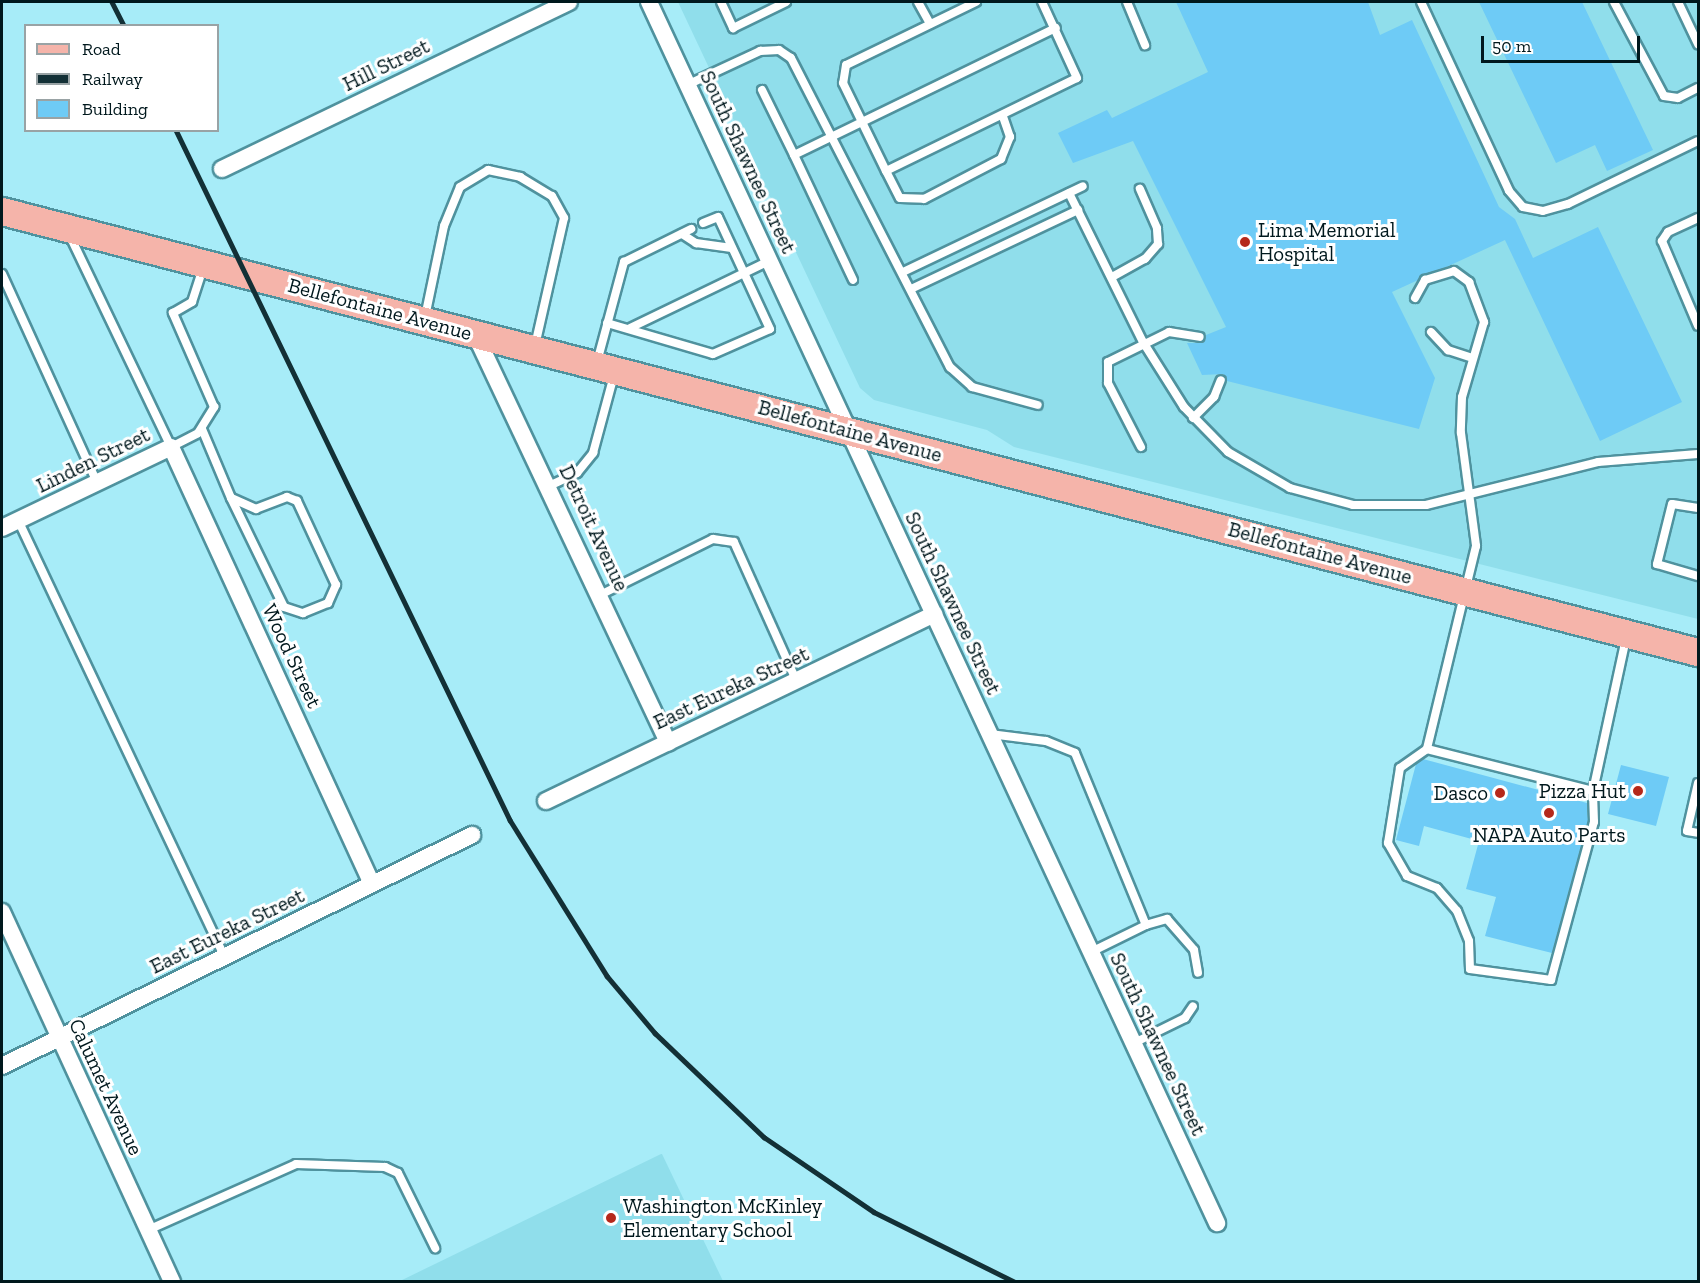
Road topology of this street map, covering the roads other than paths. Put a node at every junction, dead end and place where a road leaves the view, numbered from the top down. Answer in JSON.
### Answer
{"nodes":[{"id":1,"x":569,"y":2,"type":"edge"},
{"id":2,"x":649,"y":2,"type":"edge"},
{"id":3,"x":721,"y":2,"type":"edge"},
{"id":4,"x":786,"y":2,"type":"edge"},
{"id":5,"x":918,"y":2,"type":"edge"},
{"id":6,"x":976,"y":2,"type":"edge"},
{"id":7,"x":1042,"y":2,"type":"edge"},
{"id":8,"x":1127,"y":2,"type":"edge"},
{"id":9,"x":1421,"y":2,"type":"edge"},
{"id":10,"x":1614,"y":2,"type":"edge"},
{"id":11,"x":1678,"y":2,"type":"edge"},
{"id":12,"x":930,"y":24,"type":"junction"},
{"id":13,"x":1056,"y":28,"type":"junction"},
{"id":14,"x":1698,"y":44,"type":"edge"},
{"id":15,"x":1145,"y":45,"type":"dead end"},
{"id":16,"x":687,"y":85,"type":"junction"},
{"id":17,"x":1698,"y":88,"type":"edge"},
{"id":18,"x":762,"y":90,"type":"dead end"},
{"id":19,"x":1003,"y":117,"type":"junction"},
{"id":20,"x":861,"y":122,"type":"junction"},
{"id":21,"x":835,"y":135,"type":"junction"},
{"id":22,"x":1698,"y":141,"type":"edge"},
{"id":23,"x":794,"y":155,"type":"junction"},
{"id":24,"x":222,"y":169,"type":"dead end"},
{"id":25,"x":886,"y":171,"type":"junction"},
{"id":26,"x":1083,"y":186,"type":"dead end"},
{"id":27,"x":1140,"y":189,"type":"dead end"},
{"id":28,"x":1069,"y":192,"type":"junction"},
{"id":29,"x":1078,"y":210,"type":"junction"},
{"id":30,"x":2,"y":211,"type":"edge"},
{"id":31,"x":1698,"y":218,"type":"edge"},
{"id":32,"x":703,"y":224,"type":"dead end"},
{"id":33,"x":66,"y":228,"type":"junction"},
{"id":34,"x":691,"y":229,"type":"dead end"},
{"id":35,"x":682,"y":234,"type":"junction"},
{"id":36,"x":732,"y":248,"type":"junction"},
{"id":37,"x":769,"y":261,"type":"junction"},
{"id":38,"x":204,"y":264,"type":"junction"},
{"id":39,"x":903,"y":272,"type":"junction"},
{"id":40,"x":744,"y":273,"type":"junction"},
{"id":41,"x":2,"y":274,"type":"edge"},
{"id":42,"x":1112,"y":277,"type":"junction"},
{"id":43,"x":853,"y":280,"type":"dead end"},
{"id":44,"x":911,"y":289,"type":"junction"},
{"id":45,"x":1415,"y":298,"type":"dead end"},
{"id":46,"x":424,"y":321,"type":"junction"},
{"id":47,"x":608,"y":322,"type":"junction"},
{"id":48,"x":1698,"y":326,"type":"edge"},
{"id":49,"x":630,"y":328,"type":"junction"},
{"id":50,"x":1431,"y":332,"type":"dead end"},
{"id":51,"x":475,"y":334,"type":"junction"},
{"id":52,"x":1200,"y":338,"type":"dead end"},
{"id":53,"x":1143,"y":342,"type":"junction"},
{"id":54,"x":534,"y":349,"type":"junction"},
{"id":55,"x":1472,"y":358,"type":"junction"},
{"id":56,"x":605,"y":368,"type":"junction"},
{"id":57,"x":1221,"y":380,"type":"dead end"},
{"id":58,"x":1038,"y":405,"type":"dead end"},
{"id":59,"x":1192,"y":418,"type":"junction"},
{"id":60,"x":202,"y":429,"type":"junction"},
{"id":61,"x":846,"y":430,"type":"junction"},
{"id":62,"x":171,"y":447,"type":"junction"},
{"id":63,"x":1141,"y":447,"type":"dead end"},
{"id":64,"x":1698,"y":454,"type":"edge"},
{"id":65,"x":98,"y":482,"type":"junction"},
{"id":66,"x":549,"y":486,"type":"junction"},
{"id":67,"x":1472,"y":493,"type":"junction"},
{"id":68,"x":231,"y":498,"type":"junction"},
{"id":69,"x":1698,"y":507,"type":"edge"},
{"id":70,"x":18,"y":520,"type":"junction"},
{"id":71,"x":2,"y":528,"type":"edge"},
{"id":72,"x":1698,"y":576,"type":"edge"},
{"id":73,"x":1468,"y":592,"type":"junction"},
{"id":74,"x":600,"y":595,"type":"junction"},
{"id":75,"x":934,"y":614,"type":"junction"},
{"id":76,"x":1627,"y":633,"type":"junction"},
{"id":77,"x":1698,"y":652,"type":"edge"},
{"id":78,"x":797,"y":682,"type":"junction"},
{"id":79,"x":989,"y":734,"type":"junction"},
{"id":80,"x":668,"y":743,"type":"junction"},
{"id":81,"x":1427,"y":748,"type":"junction"},
{"id":82,"x":1698,"y":783,"type":"edge"},
{"id":83,"x":1593,"y":791,"type":"junction"},
{"id":84,"x":546,"y":801,"type":"dead end"},
{"id":85,"x":1698,"y":833,"type":"edge"},
{"id":86,"x":472,"y":835,"type":"dead end"},
{"id":87,"x":372,"y":885,"type":"junction"},
{"id":88,"x":2,"y":912,"type":"edge"},
{"id":89,"x":1146,"y":925,"type":"junction"},
{"id":90,"x":6,"y":932,"type":"edge"},
{"id":91,"x":1091,"y":952,"type":"junction"},
{"id":92,"x":225,"y":957,"type":"junction"},
{"id":93,"x":1198,"y":973,"type":"dead end"},
{"id":94,"x":1193,"y":1006,"type":"dead end"},
{"id":95,"x":58,"y":1038,"type":"junction"},
{"id":96,"x":1134,"y":1043,"type":"junction"},
{"id":97,"x":2,"y":1066,"type":"edge"},
{"id":98,"x":1217,"y":1224,"type":"dead end"},
{"id":99,"x":148,"y":1230,"type":"junction"},
{"id":100,"x":435,"y":1248,"type":"dead end"},
{"id":101,"x":172,"y":1281,"type":"edge"}],
"edges":[{"from":1,"to":24,"type":"street","name":"Hill Street"},
{"from":2,"to":16,"type":"street","name":"South Shawnee Street"},
{"from":3,"to":4,"type":"lane"},
{"from":5,"to":12,"type":"lane"},
{"from":6,"to":12,"type":"lane"},
{"from":7,"to":13,"type":"lane"},
{"from":8,"to":15,"type":"lane"},
{"from":9,"to":22,"type":"lane"},
{"from":10,"to":17,"type":"lane"},
{"from":11,"to":14,"type":"lane"},
{"from":12,"to":20,"type":"lane"},
{"from":13,"to":19,"type":"lane"},
{"from":13,"to":20,"type":"lane"},
{"from":16,"to":21,"type":"lane"},
{"from":16,"to":37,"type":"street","name":"South Shawnee Street"},
{"from":18,"to":23,"type":"lane"},
{"from":19,"to":25,"type":"lane"},
{"from":19,"to":25,"type":"lane"},
{"from":20,"to":21,"type":"lane"},
{"from":20,"to":25,"type":"lane"},
{"from":21,"to":23,"type":"lane"},
{"from":21,"to":39,"type":"lane"},
{"from":23,"to":43,"type":"lane"},
{"from":26,"to":28,"type":"lane"},
{"from":27,"to":42,"type":"lane"},
{"from":28,"to":29,"type":"lane"},
{"from":28,"to":39,"type":"lane"},
{"from":29,"to":42,"type":"lane"},
{"from":29,"to":44,"type":"lane"},
{"from":30,"to":33,"type":"main road","name":"Bellefontaine Avenue"},
{"from":31,"to":48,"type":"lane"},
{"from":32,"to":36,"type":"lane"},
{"from":33,"to":38,"type":"main road","name":"Bellefontaine Avenue"},
{"from":33,"to":62,"type":"lane"},
{"from":34,"to":35,"type":"lane"},
{"from":35,"to":36,"type":"lane"},
{"from":35,"to":47,"type":"lane"},
{"from":36,"to":40,"type":"lane"},
{"from":37,"to":40,"type":"lane"},
{"from":37,"to":61,"type":"street","name":"South Shawnee Street"},
{"from":38,"to":46,"type":"main road","name":"Bellefontaine Avenue"},
{"from":38,"to":60,"type":"lane"},
{"from":39,"to":44,"type":"lane"},
{"from":40,"to":49,"type":"lane"},
{"from":40,"to":49,"type":"lane"},
{"from":41,"to":65,"type":"lane"},
{"from":42,"to":53,"type":"lane"},
{"from":44,"to":58,"type":"lane"},
{"from":45,"to":55,"type":"lane"},
{"from":46,"to":51,"type":"main road","name":"Bellefontaine Avenue"},
{"from":46,"to":54,"type":"lane"},
{"from":47,"to":49,"type":"lane"},
{"from":47,"to":56,"type":"lane"},
{"from":50,"to":55,"type":"lane"},
{"from":51,"to":54,"type":"main road","name":"Bellefontaine Avenue"},
{"from":51,"to":66,"type":"street","name":"Detroit Avenue"},
{"from":52,"to":53,"type":"lane"},
{"from":53,"to":59,"type":"lane"},
{"from":53,"to":63,"type":"lane"},
{"from":54,"to":56,"type":"main road","name":"Bellefontaine Avenue"},
{"from":55,"to":67,"type":"lane"},
{"from":56,"to":61,"type":"main road","name":"Bellefontaine Avenue"},
{"from":56,"to":66,"type":"lane"},
{"from":57,"to":59,"type":"lane"},
{"from":59,"to":67,"type":"lane"},
{"from":60,"to":62,"type":"lane"},
{"from":60,"to":68,"type":"lane"},
{"from":61,"to":73,"type":"main road","name":"Bellefontaine Avenue"},
{"from":61,"to":75,"type":"street","name":"South Shawnee Street"},
{"from":62,"to":65,"type":"street","name":"Linden Street"},
{"from":62,"to":87,"type":"street","name":"Wood Street"},
{"from":64,"to":67,"type":"lane"},
{"from":65,"to":70,"type":"street","name":"Linden Street"},
{"from":66,"to":74,"type":"street","name":"Detroit Avenue"},
{"from":67,"to":73,"type":"lane"},
{"from":68,"to":68,"type":"lane"},
{"from":69,"to":72,"type":"lane"},
{"from":70,"to":71,"type":"street","name":"Linden Street"},
{"from":70,"to":92,"type":"lane"},
{"from":73,"to":76,"type":"main road","name":"Bellefontaine Avenue"},
{"from":73,"to":81,"type":"lane"},
{"from":74,"to":78,"type":"lane"},
{"from":74,"to":80,"type":"street","name":"Detroit Avenue"},
{"from":75,"to":78,"type":"street","name":"East Eureka Street"},
{"from":75,"to":79,"type":"street","name":"South Shawnee Street"},
{"from":76,"to":77,"type":"main road","name":"Bellefontaine Avenue"},
{"from":76,"to":83,"type":"lane"},
{"from":78,"to":80,"type":"street","name":"East Eureka Street"},
{"from":79,"to":89,"type":"lane"},
{"from":79,"to":91,"type":"street","name":"South Shawnee Street"},
{"from":80,"to":84,"type":"street","name":"East Eureka Street"},
{"from":81,"to":83,"type":"lane"},
{"from":81,"to":83,"type":"lane"},
{"from":82,"to":85,"type":"lane"},
{"from":86,"to":87,"type":"street","name":"East Eureka Street"},
{"from":87,"to":92,"type":"street","name":"East Eureka Street"},
{"from":88,"to":90,"type":"street","name":"Calumet Avenue"},
{"from":89,"to":91,"type":"lane"},
{"from":89,"to":93,"type":"lane"},
{"from":90,"to":95,"type":"street","name":"Calumet Avenue"},
{"from":91,"to":96,"type":"street","name":"South Shawnee Street"},
{"from":92,"to":95,"type":"street","name":"East Eureka Street"},
{"from":94,"to":96,"type":"lane"},
{"from":95,"to":97,"type":"street","name":"East Eureka Street"},
{"from":95,"to":99,"type":"street","name":"Calumet Avenue"},
{"from":96,"to":98,"type":"street","name":"South Shawnee Street"},
{"from":99,"to":100,"type":"lane"},
{"from":99,"to":101,"type":"street","name":"Calumet Avenue"}]}
